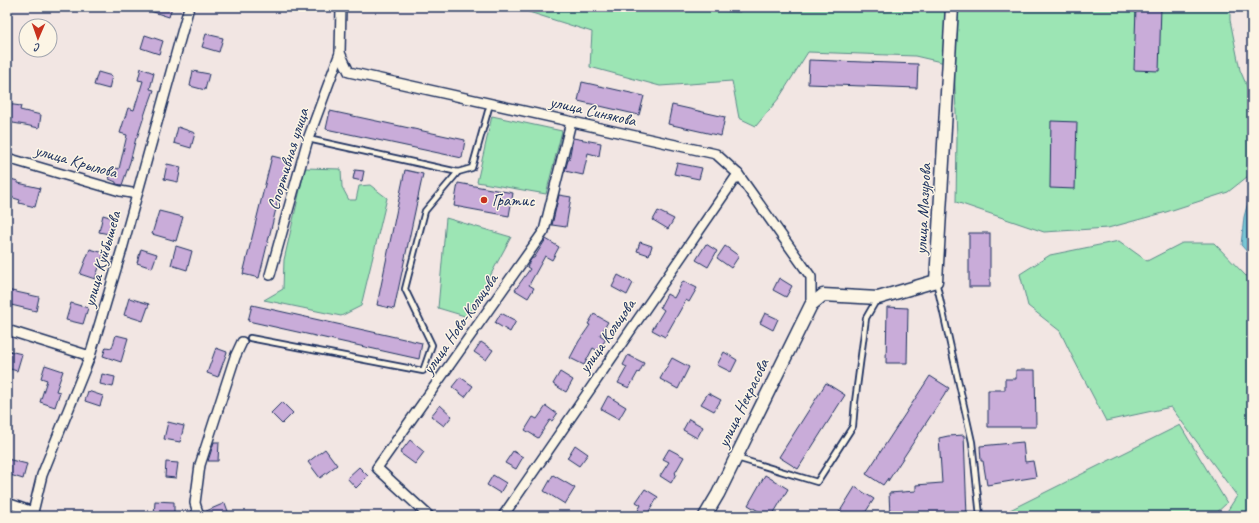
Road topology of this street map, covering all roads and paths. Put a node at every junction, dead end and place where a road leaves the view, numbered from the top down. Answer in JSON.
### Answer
{"nodes":[{"id":1,"x":189,"y":7,"type":"edge"},
{"id":2,"x":341,"y":7,"type":"edge"},
{"id":3,"x":952,"y":7,"type":"edge"},
{"id":4,"x":340,"y":53,"type":"junction"},
{"id":5,"x":490,"y":104,"type":"junction"},
{"id":6,"x":571,"y":122,"type":"junction"},
{"id":7,"x":308,"y":139,"type":"junction"},
{"id":8,"x":7,"y":158,"type":"edge"},
{"id":9,"x":458,"y":172,"type":"junction"},
{"id":10,"x":738,"y":174,"type":"junction"},
{"id":11,"x":137,"y":194,"type":"junction"},
{"id":12,"x":270,"y":275,"type":"dead end"},
{"id":13,"x":936,"y":281,"type":"junction"},
{"id":14,"x":878,"y":298,"type":"junction"},
{"id":15,"x":811,"y":305,"type":"junction"},
{"id":16,"x":7,"y":330,"type":"edge"},
{"id":17,"x":246,"y":340,"type":"joint"},
{"id":18,"x":90,"y":356,"type":"junction"},
{"id":19,"x":736,"y":458,"type":"junction"},
{"id":20,"x":7,"y":503,"type":"edge"},
{"id":21,"x":34,"y":514,"type":"edge"},
{"id":22,"x":199,"y":516,"type":"edge"},
{"id":23,"x":429,"y":516,"type":"edge"},
{"id":24,"x":503,"y":516,"type":"edge"},
{"id":25,"x":705,"y":516,"type":"edge"},
{"id":26,"x":980,"y":516,"type":"edge"}],
"edges":[{"from":1,"to":11,"type":"street","name":"улица Куйбышева"},
{"from":2,"to":4,"type":"street","name":"улица Синякова"},
{"from":3,"to":13,"type":"street","name":"улица Мазурова"},
{"from":4,"to":5,"type":"street","name":"улица Синякова"},
{"from":4,"to":7,"type":"street","name":"Спортивная улица"},
{"from":5,"to":6,"type":"street","name":"улица Синякова"},
{"from":5,"to":9,"type":"lane"},
{"from":6,"to":10,"type":"street","name":"улица Синякова"},
{"from":6,"to":23,"type":"street","name":"улица Ново-Кольцова"},
{"from":7,"to":9,"type":"lane"},
{"from":7,"to":12,"type":"street","name":"Спортивная улица"},
{"from":8,"to":11,"type":"street","name":"улица Крылова"},
{"from":9,"to":17,"type":"lane"},
{"from":10,"to":15,"type":"street","name":"улица Синякова"},
{"from":10,"to":24,"type":"street","name":"улица Кольцова"},
{"from":11,"to":18,"type":"street","name":"улица Куйбышева"},
{"from":13,"to":14,"type":"street"},
{"from":13,"to":26,"type":"lane"},
{"from":14,"to":15,"type":"street"},
{"from":14,"to":19,"type":"lane"},
{"from":15,"to":19,"type":"street","name":"улица Некрасова"},
{"from":16,"to":18,"type":"street"},
{"from":17,"to":22,"type":"street"},
{"from":18,"to":21,"type":"street","name":"улица Куйбышева"},
{"from":19,"to":25,"type":"street","name":"улица Некрасова"},
{"from":20,"to":21,"type":"street"}]}
